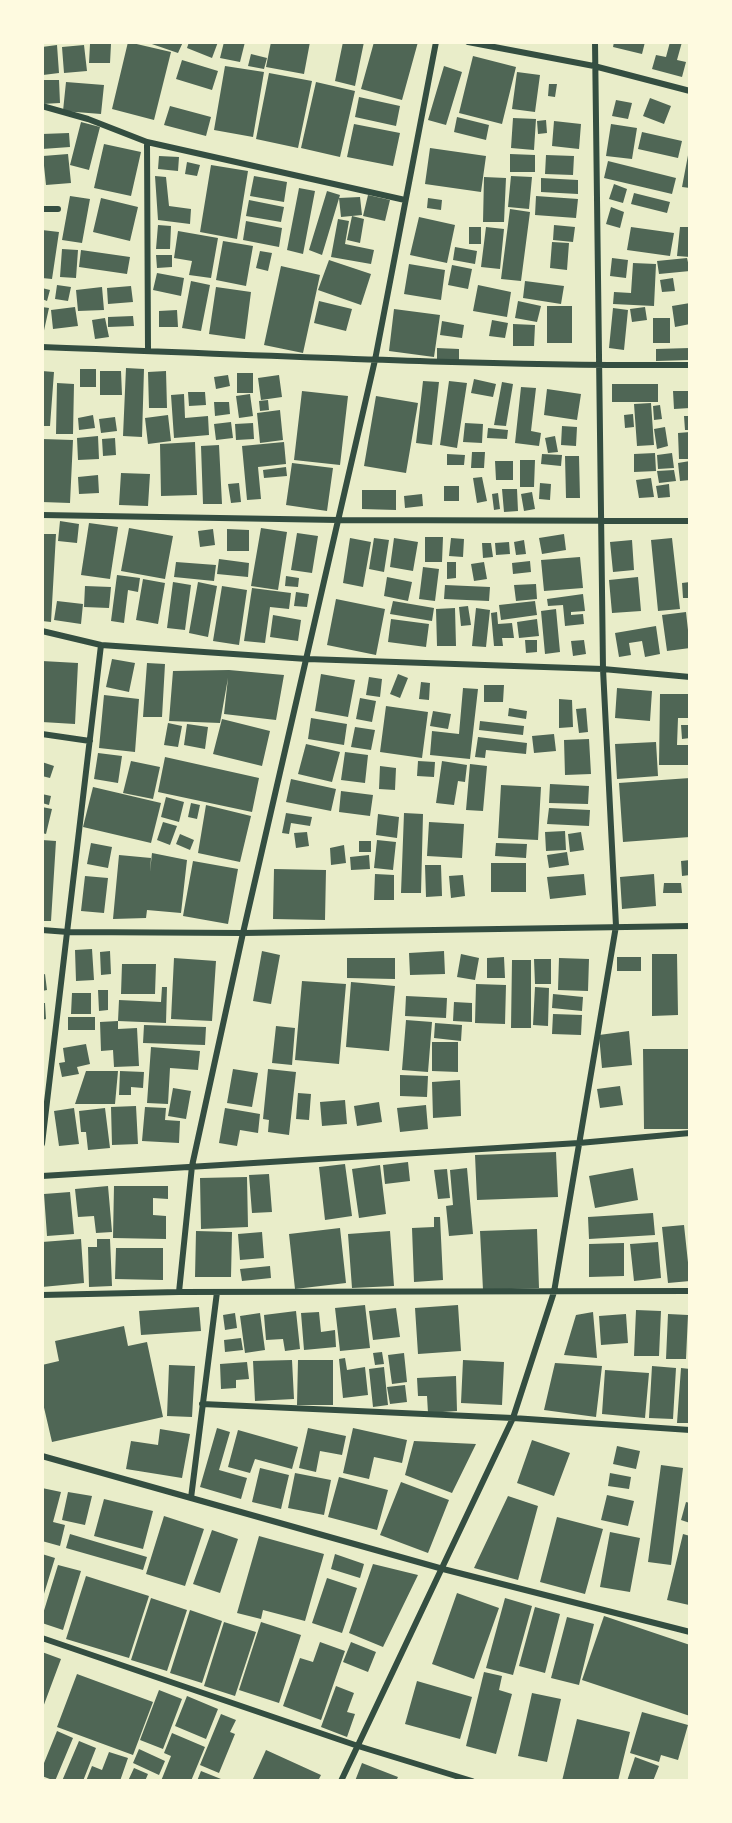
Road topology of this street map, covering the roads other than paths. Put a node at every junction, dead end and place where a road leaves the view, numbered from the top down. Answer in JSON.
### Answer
{"nodes":[{"id":1,"x":436,"y":42,"type":"edge"},
{"id":2,"x":468,"y":42,"type":"edge"},
{"id":3,"x":595,"y":42,"type":"edge"},
{"id":4,"x":594,"y":66,"type":"junction"},
{"id":5,"x":690,"y":91,"type":"edge"},
{"id":6,"x":42,"y":106,"type":"edge"},
{"id":7,"x":147,"y":142,"type":"junction"},
{"id":8,"x":405,"y":200,"type":"junction"},
{"id":9,"x":42,"y":209,"type":"edge"},
{"id":10,"x":58,"y":209,"type":"dead end"},
{"id":11,"x":42,"y":346,"type":"edge"},
{"id":12,"x":148,"y":351,"type":"junction"},
{"id":13,"x":375,"y":360,"type":"junction"},
{"id":14,"x":690,"y":365,"type":"edge"},
{"id":15,"x":598,"y":366,"type":"junction"},
{"id":16,"x":42,"y":515,"type":"edge"},
{"id":17,"x":338,"y":520,"type":"junction"},
{"id":18,"x":601,"y":521,"type":"junction"},
{"id":19,"x":690,"y":521,"type":"edge"},
{"id":20,"x":42,"y":631,"type":"edge"},
{"id":21,"x":100,"y":645,"type":"junction"},
{"id":22,"x":307,"y":659,"type":"junction"},
{"id":23,"x":603,"y":669,"type":"junction"},
{"id":24,"x":690,"y":677,"type":"edge"},
{"id":25,"x":42,"y":734,"type":"edge"},
{"id":26,"x":90,"y":741,"type":"junction"},
{"id":27,"x":616,"y":926,"type":"junction"},
{"id":28,"x":690,"y":926,"type":"edge"},
{"id":29,"x":42,"y":930,"type":"edge"},
{"id":30,"x":68,"y":932,"type":"junction"},
{"id":31,"x":243,"y":933,"type":"junction"},
{"id":32,"x":690,"y":1133,"type":"edge"},
{"id":33,"x":579,"y":1143,"type":"junction"},
{"id":34,"x":42,"y":1144,"type":"edge"},
{"id":35,"x":192,"y":1167,"type":"junction"},
{"id":36,"x":42,"y":1176,"type":"edge"},
{"id":37,"x":690,"y":1291,"type":"edge"},
{"id":38,"x":179,"y":1292,"type":"junction"},
{"id":39,"x":217,"y":1292,"type":"junction"},
{"id":40,"x":554,"y":1292,"type":"junction"},
{"id":41,"x":42,"y":1295,"type":"edge"},
{"id":42,"x":202,"y":1404,"type":"junction"},
{"id":43,"x":513,"y":1418,"type":"junction"},
{"id":44,"x":690,"y":1430,"type":"edge"},
{"id":45,"x":42,"y":1456,"type":"edge"},
{"id":46,"x":191,"y":1498,"type":"junction"},
{"id":47,"x":443,"y":1569,"type":"junction"},
{"id":48,"x":690,"y":1632,"type":"edge"},
{"id":49,"x":42,"y":1638,"type":"edge"},
{"id":50,"x":358,"y":1746,"type":"junction"},
{"id":51,"x":341,"y":1781,"type":"edge"},
{"id":52,"x":472,"y":1781,"type":"edge"}],
"edges":[{"from":1,"to":8,"type":"street"},
{"from":2,"to":4,"type":"street"},
{"from":3,"to":4,"type":"street"},
{"from":4,"to":5,"type":"street"},
{"from":4,"to":15,"type":"street"},
{"from":6,"to":7,"type":"street"},
{"from":7,"to":8,"type":"street"},
{"from":7,"to":12,"type":"street"},
{"from":8,"to":13,"type":"street"},
{"from":9,"to":10,"type":"street"},
{"from":11,"to":12,"type":"street"},
{"from":12,"to":13,"type":"street"},
{"from":13,"to":15,"type":"street"},
{"from":13,"to":17,"type":"street"},
{"from":14,"to":15,"type":"street"},
{"from":15,"to":18,"type":"street"},
{"from":16,"to":17,"type":"street"},
{"from":17,"to":18,"type":"street"},
{"from":17,"to":22,"type":"street"},
{"from":18,"to":19,"type":"street"},
{"from":18,"to":23,"type":"street"},
{"from":20,"to":21,"type":"street"},
{"from":21,"to":22,"type":"street"},
{"from":21,"to":26,"type":"street"},
{"from":22,"to":23,"type":"street"},
{"from":22,"to":31,"type":"street"},
{"from":23,"to":24,"type":"street"},
{"from":23,"to":27,"type":"street"},
{"from":25,"to":26,"type":"street"},
{"from":26,"to":30,"type":"street"},
{"from":27,"to":28,"type":"street"},
{"from":27,"to":31,"type":"street"},
{"from":27,"to":33,"type":"street"},
{"from":29,"to":30,"type":"street"},
{"from":30,"to":31,"type":"street"},
{"from":30,"to":34,"type":"street"},
{"from":31,"to":35,"type":"street"},
{"from":32,"to":33,"type":"street"},
{"from":33,"to":35,"type":"street"},
{"from":33,"to":40,"type":"street"},
{"from":35,"to":36,"type":"street"},
{"from":35,"to":38,"type":"street"},
{"from":37,"to":40,"type":"street"},
{"from":38,"to":39,"type":"street"},
{"from":38,"to":41,"type":"street"},
{"from":39,"to":40,"type":"street"},
{"from":39,"to":42,"type":"street"},
{"from":40,"to":43,"type":"street"},
{"from":42,"to":43,"type":"street"},
{"from":42,"to":46,"type":"street"},
{"from":43,"to":44,"type":"street"},
{"from":43,"to":47,"type":"street"},
{"from":45,"to":46,"type":"street"},
{"from":46,"to":47,"type":"street"},
{"from":47,"to":48,"type":"street"},
{"from":47,"to":50,"type":"street"},
{"from":49,"to":50,"type":"street"},
{"from":50,"to":51,"type":"street"},
{"from":50,"to":52,"type":"street"}]}
